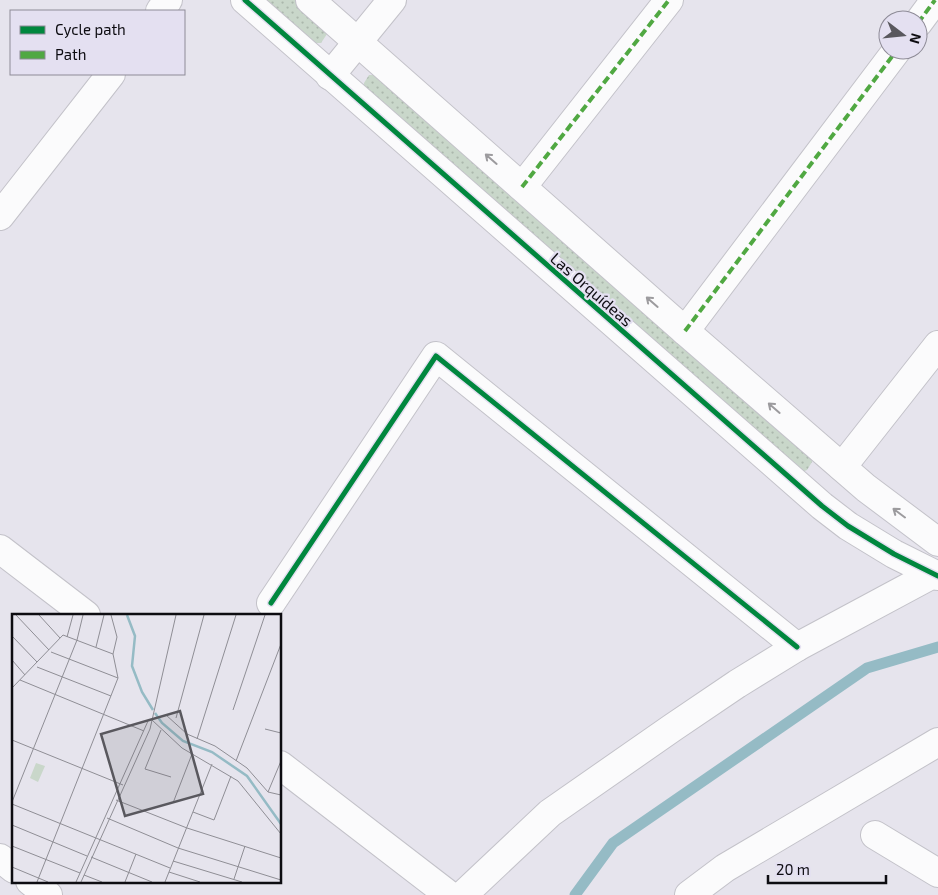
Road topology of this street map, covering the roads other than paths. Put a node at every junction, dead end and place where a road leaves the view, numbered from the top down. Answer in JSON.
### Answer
{"nodes":[{"id":1,"x":245,"y":0,"type":"edge"},
{"id":2,"x":310,"y":0,"type":"edge"},
{"id":3,"x":392,"y":0,"type":"edge"},
{"id":4,"x":669,"y":0,"type":"edge"},
{"id":5,"x":358,"y":43,"type":"junction"},
{"id":6,"x":890,"y":60,"type":"edge"},
{"id":7,"x":110,"y":75,"type":"edge"},
{"id":8,"x":330,"y":76,"type":"junction"},
{"id":9,"x":522,"y":188,"type":"junction"},
{"id":10,"x":0,"y":216,"type":"edge"},
{"id":11,"x":684,"y":331,"type":"junction"},
{"id":12,"x":938,"y":345,"type":"edge"},
{"id":13,"x":842,"y":466,"type":"junction"},
{"id":14,"x":938,"y":542,"type":"edge"},
{"id":15,"x":0,"y":549,"type":"edge"},
{"id":16,"x":936,"y":575,"type":"edge"},
{"id":17,"x":271,"y":603,"type":"dead end"},
{"id":18,"x":85,"y":614,"type":"edge"},
{"id":19,"x":797,"y":646,"type":"junction"},
{"id":20,"x":938,"y":742,"type":"edge"},
{"id":21,"x":281,"y":766,"type":"edge"},
{"id":22,"x":875,"y":835,"type":"dead end"},
{"id":23,"x":0,"y":858,"type":"edge"},
{"id":24,"x":12,"y":867,"type":"edge"},
{"id":25,"x":938,"y":874,"type":"edge"},
{"id":26,"x":31,"y":882,"type":"edge"},
{"id":27,"x":48,"y":895,"type":"edge"},
{"id":28,"x":449,"y":895,"type":"edge"},
{"id":29,"x":463,"y":895,"type":"edge"},
{"id":30,"x":689,"y":895,"type":"edge"}],
"edges":[{"from":1,"to":8,"type":"street","name":"Las Orquídeas"},
{"from":2,"to":5,"type":"street","name":"Las Orquídeas"},
{"from":3,"to":5,"type":"street"},
{"from":4,"to":9,"type":"street"},
{"from":5,"to":8,"type":"street"},
{"from":9,"to":5,"type":"street","name":"Las Orquídeas","one_way":true},
{"from":6,"to":11,"type":"street"},
{"from":7,"to":10,"type":"street"},
{"from":8,"to":16,"type":"street","name":"Las Orquídeas"},
{"from":11,"to":9,"type":"street","name":"Las Orquídeas","one_way":true},
{"from":13,"to":11,"type":"street","name":"Las Orquídeas","one_way":true},
{"from":12,"to":13,"type":"street"},
{"from":14,"to":13,"type":"street","name":"Las Orquídeas","one_way":true},
{"from":15,"to":18,"type":"street"},
{"from":16,"to":19,"type":"street"},
{"from":17,"to":19,"type":"street"},
{"from":19,"to":29,"type":"street"},
{"from":20,"to":30,"type":"street"},
{"from":21,"to":28,"type":"street"},
{"from":22,"to":25,"type":"street"},
{"from":23,"to":24,"type":"street"},
{"from":26,"to":27,"type":"street"}]}
